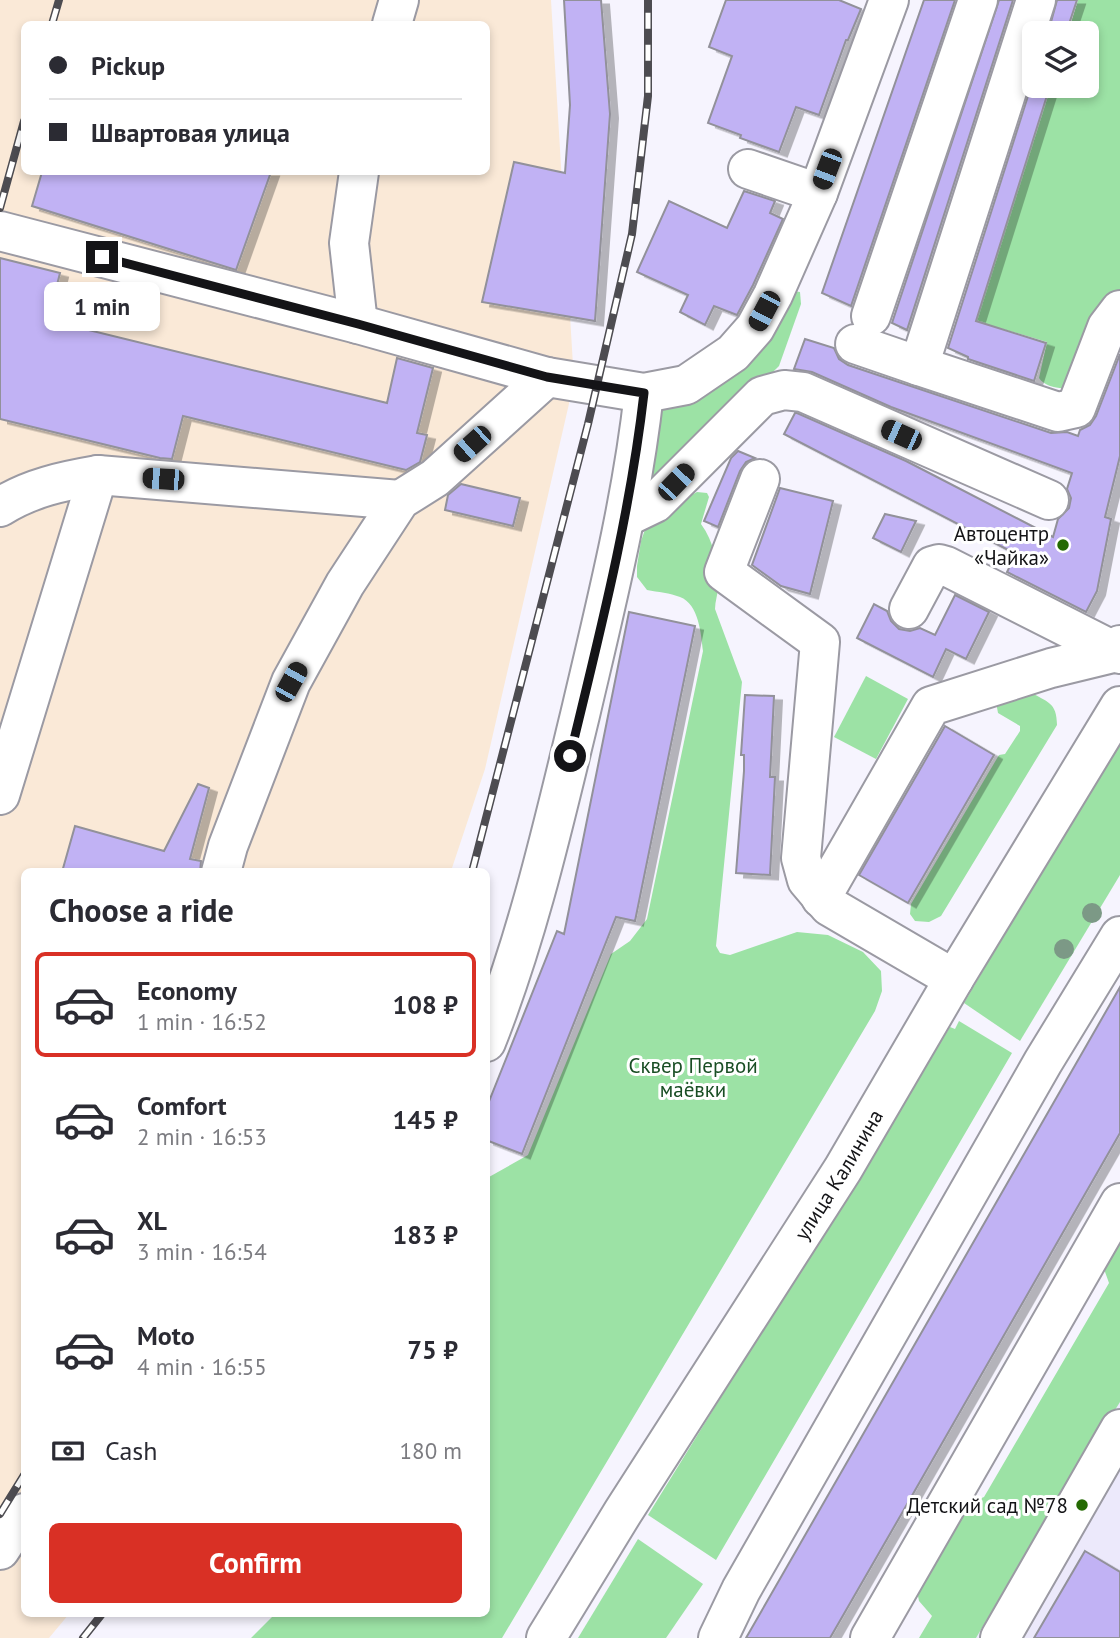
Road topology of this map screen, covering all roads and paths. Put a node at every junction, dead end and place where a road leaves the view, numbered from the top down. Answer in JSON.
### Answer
{"nodes":[{"id":1,"x":399,"y":0,"type":"edge"},
{"id":2,"x":978,"y":0,"type":"edge"},
{"id":3,"x":1036,"y":0,"type":"edge"},
{"id":4,"x":886,"y":1,"type":"edge"},
{"id":5,"x":393,"y":21,"type":"edge"},
{"id":6,"x":748,"y":169,"type":"dead end"},
{"id":7,"x":359,"y":175,"type":"edge"},
{"id":8,"x":818,"y":193,"type":"junction"},
{"id":9,"x":0,"y":231,"type":"edge"},
{"id":10,"x":1120,"y":310,"type":"edge"},
{"id":11,"x":358,"y":324,"type":"junction"},
{"id":12,"x":919,"y":366,"type":"junction"},
{"id":13,"x":547,"y":377,"type":"junction"},
{"id":14,"x":644,"y":393,"type":"junction"},
{"id":15,"x":98,"y":475,"type":"junction"},
{"id":16,"x":760,"y":479,"type":"dead end"},
{"id":17,"x":400,"y":500,"type":"junction"},
{"id":18,"x":1049,"y":500,"type":"dead end"},
{"id":19,"x":0,"y":507,"type":"edge"},
{"id":20,"x":626,"y":517,"type":"junction"},
{"id":21,"x":909,"y":609,"type":"dead end"},
{"id":22,"x":1119,"y":650,"type":"edge"},
{"id":23,"x":1120,"y":706,"type":"edge"},
{"id":24,"x":0,"y":796,"type":"edge"},
{"id":25,"x":222,"y":868,"type":"edge"},
{"id":26,"x":821,"y":898,"type":"junction"},
{"id":27,"x":1120,"y":936,"type":"edge"},
{"id":28,"x":954,"y":979,"type":"junction"},
{"id":29,"x":490,"y":1032,"type":"edge"},
{"id":30,"x":1120,"y":1203,"type":"edge"},
{"id":31,"x":1120,"y":1430,"type":"edge"},
{"id":32,"x":21,"y":1518,"type":"edge"},
{"id":33,"x":0,"y":1550,"type":"edge"},
{"id":34,"x":546,"y":1638,"type":"edge"},
{"id":35,"x":718,"y":1638,"type":"edge"},
{"id":36,"x":870,"y":1638,"type":"edge"},
{"id":37,"x":1000,"y":1638,"type":"edge"}],
"edges":[{"from":1,"to":5,"type":"main road"},
{"from":2,"to":12,"type":"main road"},
{"from":3,"to":12,"type":"main road"},
{"from":4,"to":8,"type":"main road"},
{"from":6,"to":8,"type":"main road"},
{"from":7,"to":11,"type":"main road"},
{"from":8,"to":14,"type":"main road"},
{"from":9,"to":11,"type":"main road"},
{"from":10,"to":12,"type":"main road"},
{"from":11,"to":13,"type":"main road"},
{"from":13,"to":14,"type":"main road"},
{"from":13,"to":17,"type":"main road"},
{"from":14,"to":20,"type":"main road"},
{"from":15,"to":17,"type":"main road"},
{"from":15,"to":19,"type":"main road"},
{"from":15,"to":24,"type":"main road"},
{"from":16,"to":26,"type":"main road"},
{"from":17,"to":25,"type":"main road"},
{"from":18,"to":20,"type":"main road"},
{"from":20,"to":29,"type":"main road"},
{"from":21,"to":22,"type":"main road"},
{"from":22,"to":26,"type":"main road"},
{"from":23,"to":28,"type":"main road","name":"улица Калинина"},
{"from":26,"to":28,"type":"main road"},
{"from":27,"to":35,"type":"main road"},
{"from":28,"to":34,"type":"main road","name":"улица Калинина"},
{"from":30,"to":36,"type":"main road"},
{"from":31,"to":37,"type":"main road"},
{"from":32,"to":33,"type":"main road"}]}
